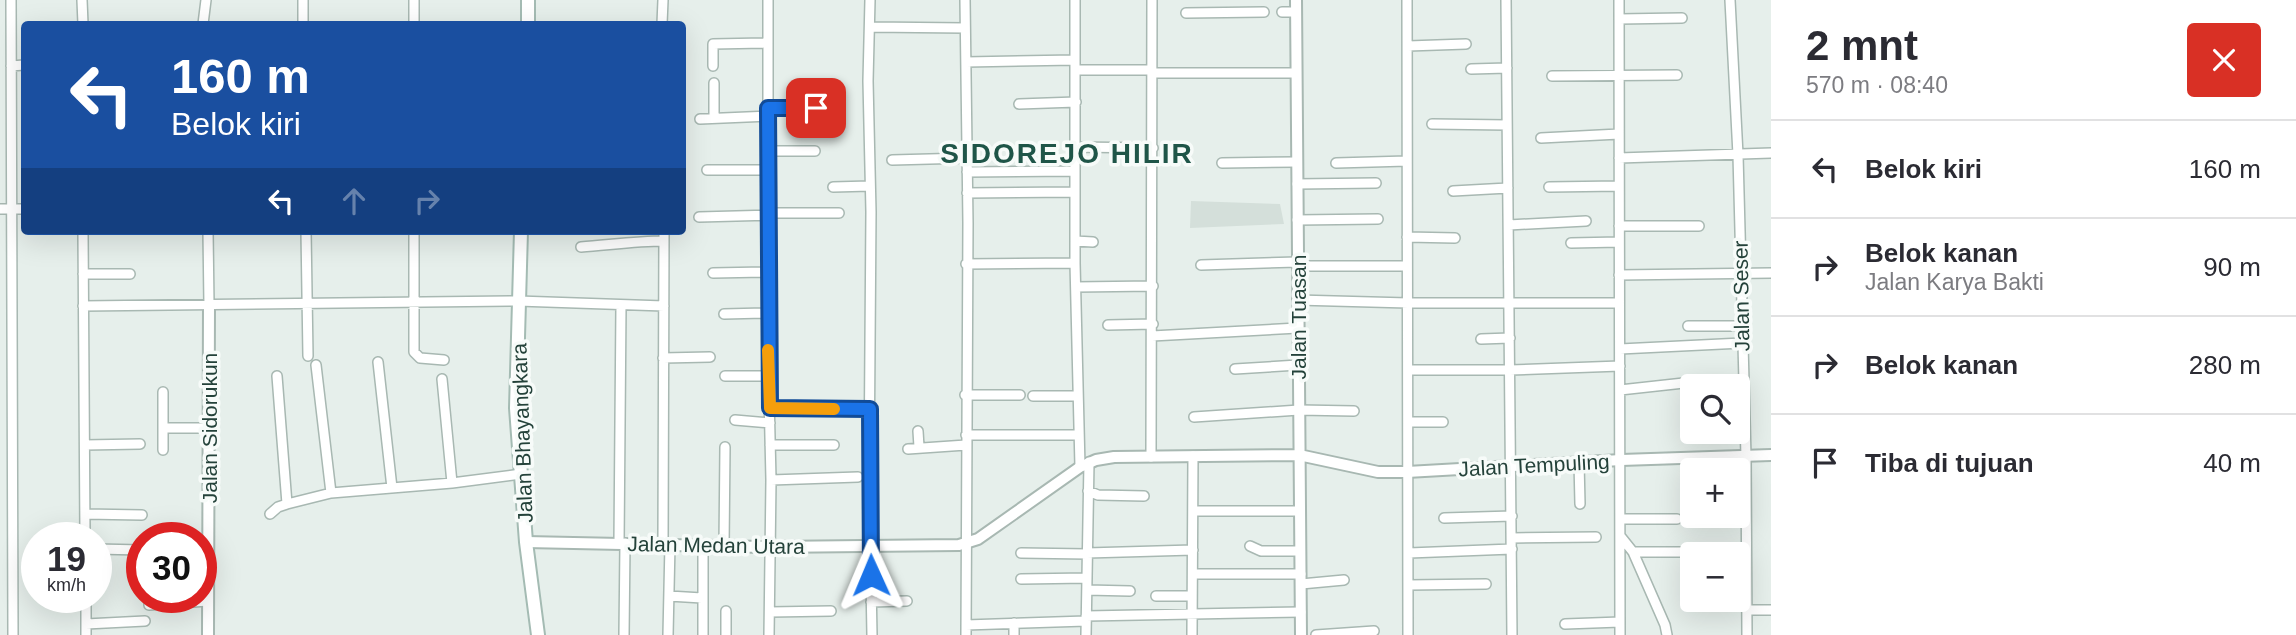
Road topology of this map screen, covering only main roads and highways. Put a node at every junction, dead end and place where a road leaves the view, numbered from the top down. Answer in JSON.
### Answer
{"nodes":[{"id":1,"x":528,"y":0,"type":"edge"},
{"id":2,"x":528,"y":21,"type":"edge"},
{"id":3,"x":521,"y":235,"type":"edge"},
{"id":4,"x":538,"y":635,"type":"edge"}],
"edges":[{"from":1,"to":2,"type":"main road"},
{"from":3,"to":4,"type":"main road","name":"Jalan Bhayangkara"}]}
